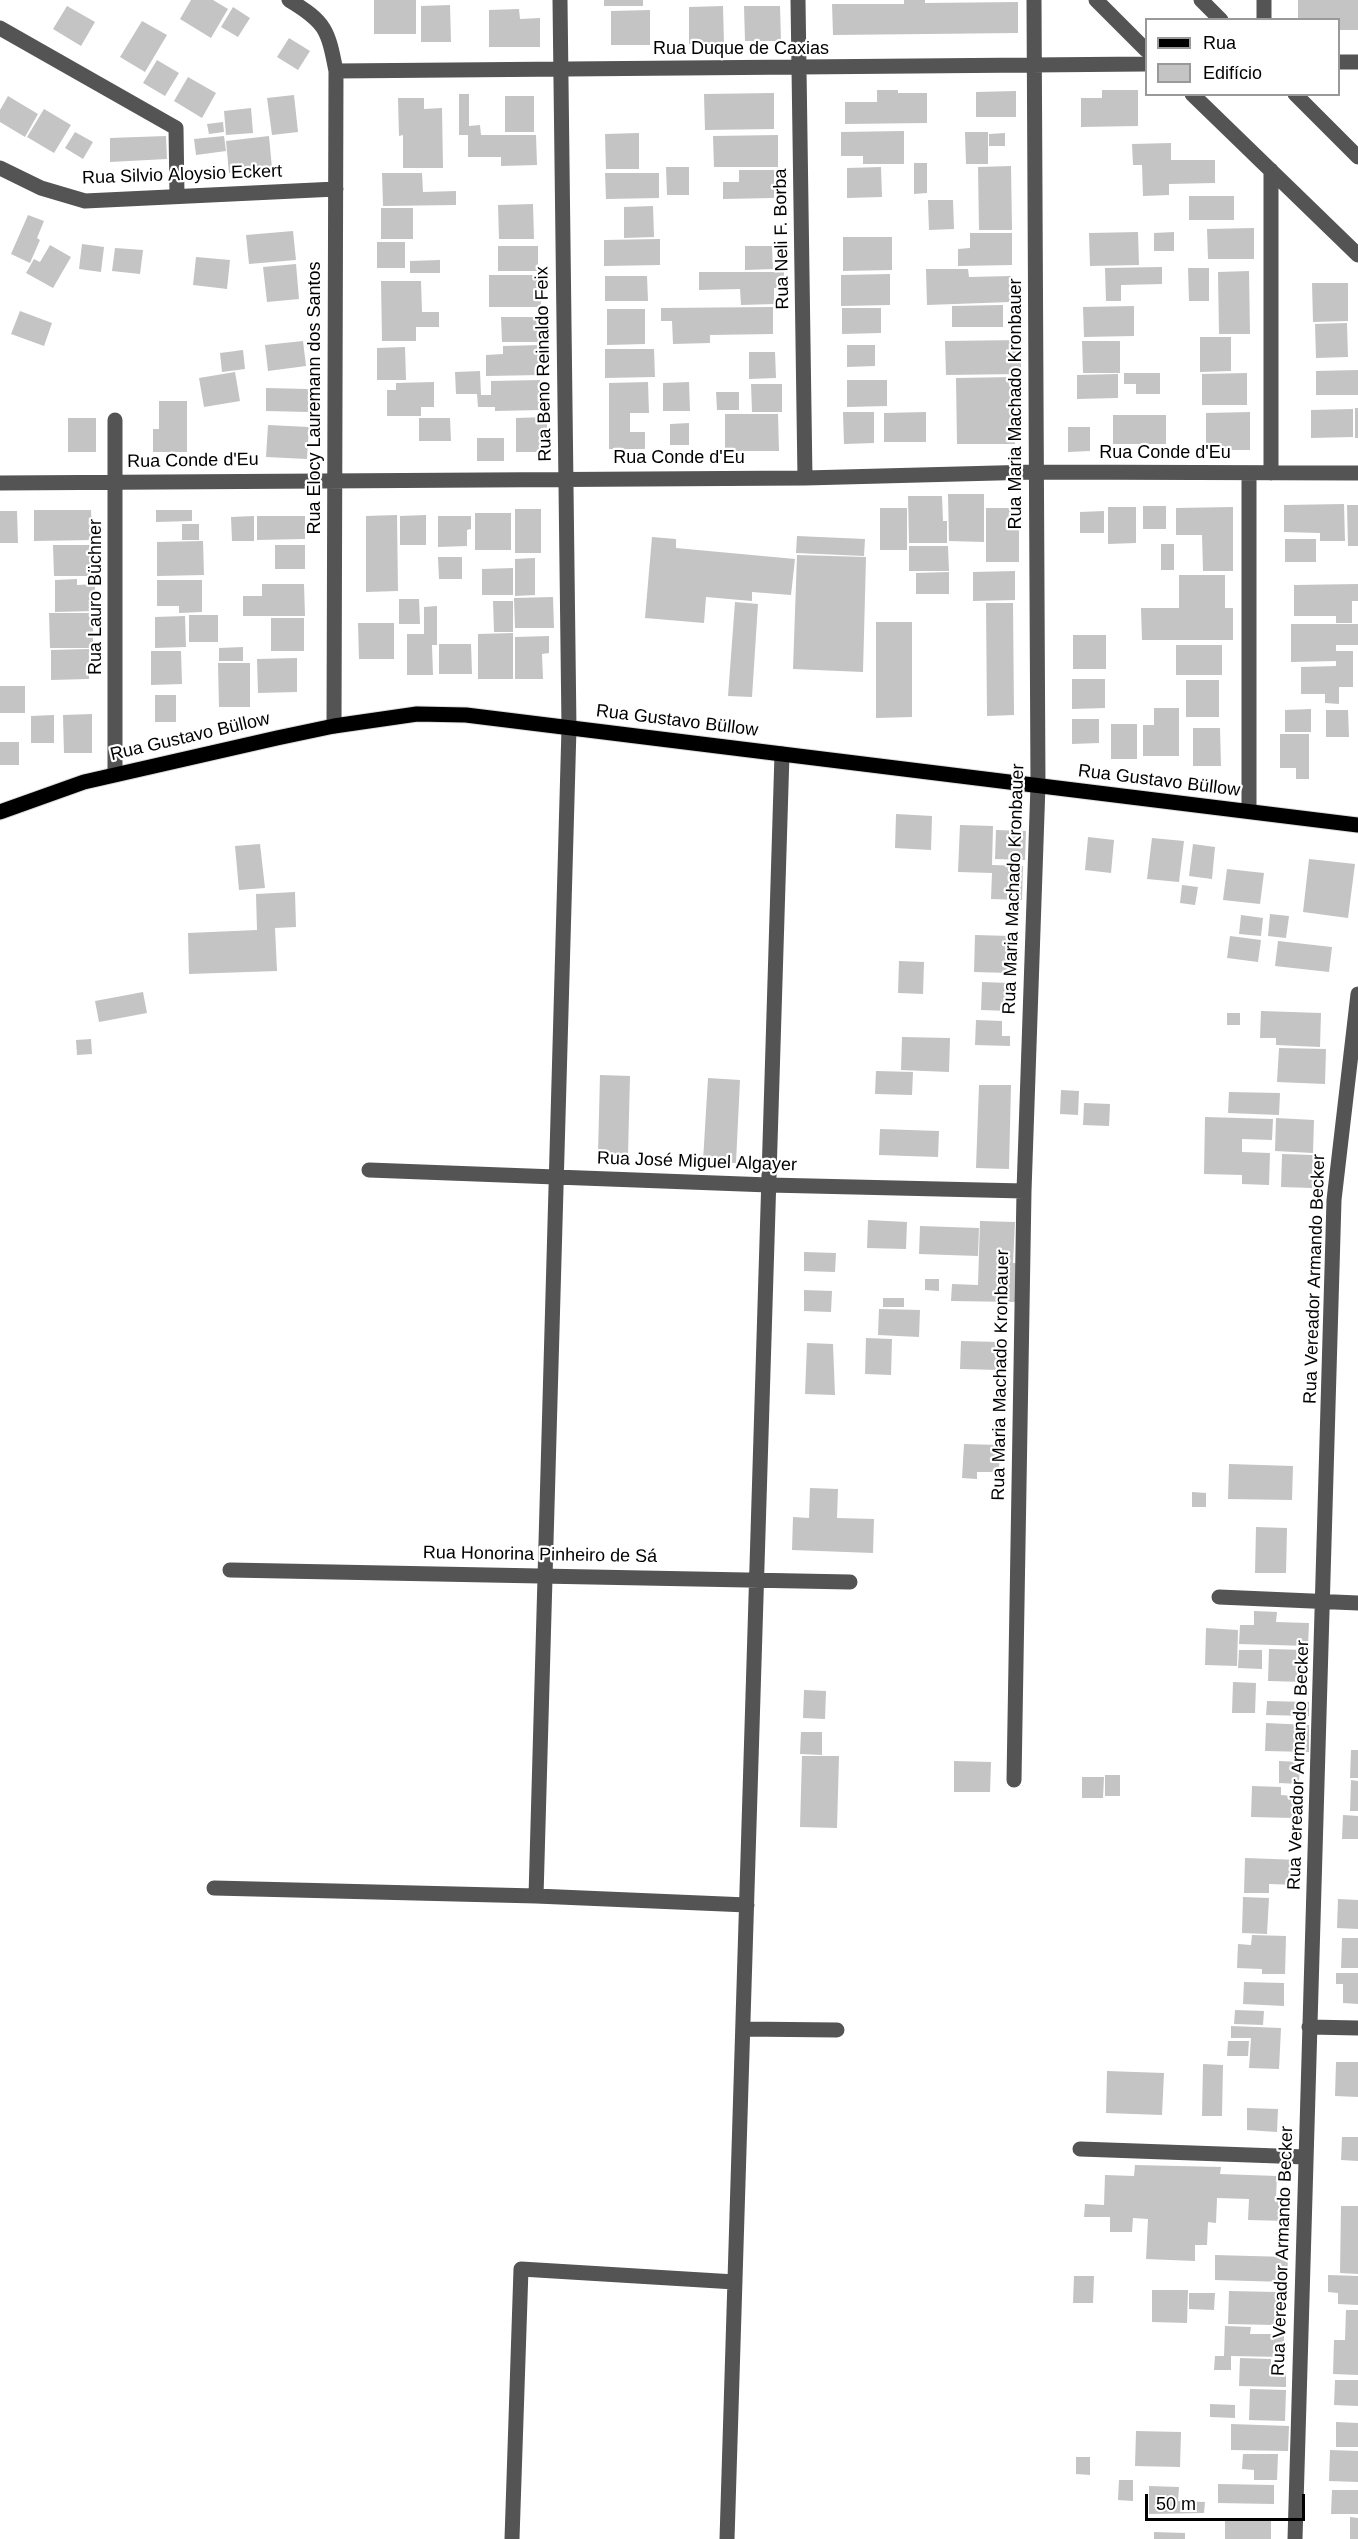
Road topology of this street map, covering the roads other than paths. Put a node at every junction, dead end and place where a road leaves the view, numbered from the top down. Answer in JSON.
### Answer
{"nodes":[{"id":1,"x":289,"y":0,"type":"edge"},
{"id":2,"x":560,"y":0,"type":"edge"},
{"id":3,"x":798,"y":0,"type":"edge"},
{"id":4,"x":1034,"y":0,"type":"edge"},
{"id":5,"x":1096,"y":0,"type":"edge"},
{"id":6,"x":1202,"y":0,"type":"edge"},
{"id":7,"x":1264,"y":0,"type":"edge"},
{"id":8,"x":1219,"y":18,"type":"edge"},
{"id":9,"x":1264,"y":18,"type":"edge"},
{"id":10,"x":0,"y":28,"type":"edge"},
{"id":11,"x":1145,"y":49,"type":"edge"},
{"id":12,"x":1340,"y":62,"type":"edge"},
{"id":13,"x":1358,"y":62,"type":"edge"},
{"id":14,"x":1145,"y":64,"type":"edge"},
{"id":15,"x":1036,"y":65,"type":"junction"},
{"id":16,"x":799,"y":68,"type":"junction"},
{"id":17,"x":560,"y":69,"type":"junction"},
{"id":18,"x":336,"y":71,"type":"junction"},
{"id":19,"x":1194,"y":96,"type":"edge"},
{"id":20,"x":1297,"y":96,"type":"edge"},
{"id":21,"x":1358,"y":157,"type":"edge"},
{"id":22,"x":0,"y":168,"type":"edge"},
{"id":23,"x":1271,"y":170,"type":"junction"},
{"id":24,"x":336,"y":189,"type":"junction"},
{"id":25,"x":177,"y":196,"type":"junction"},
{"id":26,"x":1358,"y":255,"type":"edge"},
{"id":27,"x":115,"y":420,"type":"dead end"},
{"id":28,"x":1035,"y":472,"type":"junction"},
{"id":29,"x":1249,"y":472,"type":"junction"},
{"id":30,"x":1271,"y":473,"type":"junction"},
{"id":31,"x":1358,"y":473,"type":"edge"},
{"id":32,"x":564,"y":478,"type":"junction"},
{"id":33,"x":805,"y":478,"type":"junction"},
{"id":34,"x":334,"y":479,"type":"junction"},
{"id":35,"x":116,"y":482,"type":"junction"},
{"id":36,"x":0,"y":483,"type":"edge"},
{"id":37,"x":334,"y":726,"type":"junction"},
{"id":38,"x":569,"y":728,"type":"junction"},
{"id":39,"x":782,"y":754,"type":"junction"},
{"id":40,"x":115,"y":774,"type":"junction"},
{"id":41,"x":1038,"y":785,"type":"junction"},
{"id":42,"x":1249,"y":811,"type":"junction"},
{"id":43,"x":0,"y":812,"type":"edge"},
{"id":44,"x":1358,"y":825,"type":"edge"},
{"id":45,"x":1358,"y":994,"type":"edge"},
{"id":46,"x":369,"y":1170,"type":"dead end"},
{"id":47,"x":556,"y":1176,"type":"junction"},
{"id":48,"x":769,"y":1185,"type":"junction"},
{"id":49,"x":1024,"y":1191,"type":"junction"},
{"id":50,"x":230,"y":1570,"type":"dead end"},
{"id":51,"x":545,"y":1574,"type":"junction"},
{"id":52,"x":756,"y":1579,"type":"junction"},
{"id":53,"x":850,"y":1582,"type":"dead end"},
{"id":54,"x":1219,"y":1598,"type":"dead end"},
{"id":55,"x":1324,"y":1603,"type":"junction"},
{"id":56,"x":1358,"y":1603,"type":"edge"},
{"id":57,"x":1014,"y":1780,"type":"dead end"},
{"id":58,"x":214,"y":1888,"type":"dead end"},
{"id":59,"x":536,"y":1896,"type":"junction"},
{"id":60,"x":747,"y":1905,"type":"junction"},
{"id":61,"x":1309,"y":2027,"type":"junction"},
{"id":62,"x":1358,"y":2028,"type":"edge"},
{"id":63,"x":743,"y":2029,"type":"junction"},
{"id":64,"x":837,"y":2030,"type":"dead end"},
{"id":65,"x":1080,"y":2149,"type":"dead end"},
{"id":66,"x":1306,"y":2157,"type":"junction"},
{"id":67,"x":735,"y":2282,"type":"junction"},
{"id":68,"x":512,"y":2539,"type":"edge"},
{"id":69,"x":727,"y":2539,"type":"edge"},
{"id":70,"x":1295,"y":2539,"type":"edge"}],
"edges":[{"from":1,"to":18,"type":"street","name":"Rua Elocy Lauremann dos Santos"},
{"from":2,"to":17,"type":"street","name":"Rua Beno Reinaldo Feix"},
{"from":3,"to":16,"type":"street","name":"Rua Neli F. Borba"},
{"from":4,"to":15,"type":"street","name":"Rua Maria Machado Kronbauer"},
{"from":5,"to":11,"type":"street"},
{"from":6,"to":8,"type":"street"},
{"from":7,"to":9,"type":"street"},
{"from":10,"to":25,"type":"street"},
{"from":12,"to":13,"type":"street"},
{"from":14,"to":15,"type":"street","name":"Rua Duque de Caxias"},
{"from":15,"to":16,"type":"street","name":"Rua Duque de Caxias"},
{"from":15,"to":28,"type":"street","name":"Rua Maria Machado Kronbauer"},
{"from":16,"to":17,"type":"street","name":"Rua Duque de Caxias"},
{"from":16,"to":33,"type":"street","name":"Rua Neli F. Borba"},
{"from":17,"to":18,"type":"street","name":"Rua Duque de Caxias"},
{"from":17,"to":32,"type":"street","name":"Rua Beno Reinaldo Feix"},
{"from":18,"to":24,"type":"street","name":"Rua Elocy Lauremann dos Santos"},
{"from":19,"to":23,"type":"street"},
{"from":20,"to":21,"type":"street"},
{"from":22,"to":25,"type":"street","name":"Rua Silvio Aloysio Eckert"},
{"from":23,"to":26,"type":"street"},
{"from":23,"to":30,"type":"street"},
{"from":24,"to":25,"type":"street","name":"Rua Silvio Aloysio Eckert"},
{"from":24,"to":34,"type":"street","name":"Rua Elocy Lauremann dos Santos"},
{"from":27,"to":35,"type":"street","name":"Rua Lauro Büchner"},
{"from":28,"to":29,"type":"street","name":"Rua Conde d'Eu"},
{"from":28,"to":33,"type":"street","name":"Rua Conde d'Eu"},
{"from":28,"to":41,"type":"street","name":"Rua Maria Machado Kronbauer"},
{"from":29,"to":30,"type":"street","name":"Rua Conde d'Eu"},
{"from":29,"to":42,"type":"street"},
{"from":30,"to":31,"type":"street","name":"Rua Conde d'Eu"},
{"from":32,"to":33,"type":"street","name":"Rua Conde d'Eu"},
{"from":32,"to":34,"type":"street","name":"Rua Conde d'Eu"},
{"from":32,"to":38,"type":"street","name":"Rua Beno Reinaldo Feix"},
{"from":34,"to":35,"type":"street","name":"Rua Conde d'Eu"},
{"from":34,"to":37,"type":"street","name":"Rua Elocy Lauremann dos Santos"},
{"from":35,"to":36,"type":"street","name":"Rua Conde d'Eu"},
{"from":35,"to":40,"type":"street","name":"Rua Lauro Büchner"},
{"from":37,"to":38,"type":"main road","name":"Rua Gustavo Büllow"},
{"from":37,"to":40,"type":"main road","name":"Rua Gustavo Büllow"},
{"from":38,"to":39,"type":"main road","name":"Rua Gustavo Büllow"},
{"from":38,"to":47,"type":"street","name":"Rua Beno Reinaldo Feix"},
{"from":39,"to":41,"type":"main road","name":"Rua Gustavo Büllow"},
{"from":39,"to":48,"type":"street"},
{"from":40,"to":43,"type":"main road","name":"Rua Gustavo Büllow"},
{"from":41,"to":42,"type":"main road","name":"Rua Gustavo Büllow"},
{"from":41,"to":49,"type":"street","name":"Rua Maria Machado Kronbauer"},
{"from":42,"to":44,"type":"main road","name":"Rua Gustavo Büllow"},
{"from":45,"to":55,"type":"street","name":"Rua Vereador Armando Becker"},
{"from":46,"to":47,"type":"street","name":"Rua José Miguel Algayer"},
{"from":47,"to":48,"type":"street","name":"Rua José Miguel Algayer"},
{"from":47,"to":51,"type":"street","name":"Rua Beno Reinaldo Feix"},
{"from":48,"to":49,"type":"street","name":"Rua José Miguel Algayer"},
{"from":48,"to":52,"type":"street"},
{"from":49,"to":57,"type":"street","name":"Rua Maria Machado Kronbauer"},
{"from":50,"to":51,"type":"street","name":"Rua Honorina Pinheiro de Sá"},
{"from":51,"to":52,"type":"street","name":"Rua Honorina Pinheiro de Sá"},
{"from":51,"to":59,"type":"street","name":"Rua Beno Reinaldo Feix"},
{"from":52,"to":53,"type":"street","name":"Rua Honorina Pinheiro de Sá"},
{"from":52,"to":60,"type":"street"},
{"from":54,"to":55,"type":"street"},
{"from":55,"to":56,"type":"street"},
{"from":55,"to":61,"type":"street","name":"Rua Vereador Armando Becker"},
{"from":58,"to":59,"type":"street"},
{"from":59,"to":60,"type":"street"},
{"from":60,"to":63,"type":"street"},
{"from":61,"to":62,"type":"street"},
{"from":61,"to":66,"type":"street","name":"Rua Vereador Armando Becker"},
{"from":63,"to":64,"type":"street"},
{"from":63,"to":67,"type":"street"},
{"from":65,"to":66,"type":"street"},
{"from":66,"to":70,"type":"street","name":"Rua Vereador Armando Becker"},
{"from":67,"to":68,"type":"street"},
{"from":67,"to":69,"type":"street"}]}
